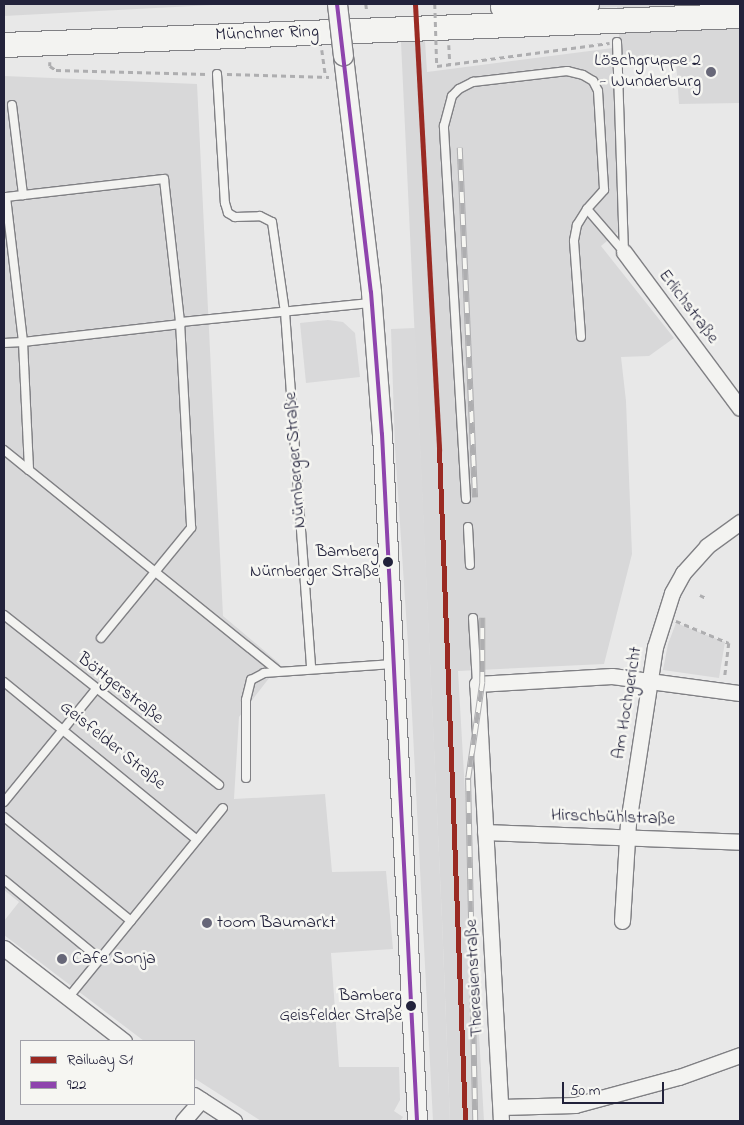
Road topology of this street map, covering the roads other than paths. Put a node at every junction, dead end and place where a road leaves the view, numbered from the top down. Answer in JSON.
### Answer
{"nodes":[{"id":1,"x":337,"y":4,"type":"edge"},
{"id":2,"x":586,"y":4,"type":"edge"},
{"id":3,"x":367,"y":9,"type":"edge"},
{"id":4,"x":740,"y":16,"type":"edge"},
{"id":5,"x":4,"y":30,"type":"edge"},
{"id":6,"x":617,"y":42,"type":"road end"},
{"id":7,"x":4,"y":45,"type":"edge"},
{"id":8,"x":217,"y":74,"type":"dead end"},
{"id":9,"x":12,"y":105,"type":"dead end"},
{"id":10,"x":23,"y":195,"type":"junction"},
{"id":11,"x":587,"y":209,"type":"junction"},
{"id":12,"x":624,"y":252,"type":"junction"},
{"id":13,"x":371,"y":304,"type":"junction"},
{"id":14,"x":285,"y":312,"type":"junction"},
{"id":15,"x":180,"y":323,"type":"junction"},
{"id":16,"x":581,"y":337,"type":"dead end"},
{"id":17,"x":23,"y":342,"type":"junction"},
{"id":18,"x":4,"y":343,"type":"edge"},
{"id":19,"x":740,"y":408,"type":"edge"},
{"id":20,"x":4,"y":450,"type":"edge"},
{"id":21,"x":29,"y":470,"type":"junction"},
{"id":22,"x":466,"y":499,"type":"dead end"},
{"id":23,"x":740,"y":522,"type":"edge"},
{"id":24,"x":468,"y":526,"type":"dead end"},
{"id":25,"x":470,"y":565,"type":"dead end"},
{"id":26,"x":155,"y":571,"type":"junction"},
{"id":27,"x":4,"y":614,"type":"edge"},
{"id":28,"x":473,"y":618,"type":"dead end"},
{"id":29,"x":101,"y":638,"type":"dead end"},
{"id":30,"x":392,"y":664,"type":"junction"},
{"id":31,"x":311,"y":668,"type":"junction"},
{"id":32,"x":278,"y":672,"type":"junction"},
{"id":33,"x":650,"y":681,"type":"junction"},
{"id":34,"x":4,"y":682,"type":"edge"},
{"id":35,"x":477,"y":684,"type":"junction"},
{"id":36,"x":96,"y":690,"type":"junction"},
{"id":37,"x":740,"y":693,"type":"edge"},
{"id":38,"x":63,"y":730,"type":"junction"},
{"id":39,"x":246,"y":778,"type":"dead end"},
{"id":40,"x":219,"y":785,"type":"dead end"},
{"id":41,"x":4,"y":802,"type":"edge"},
{"id":42,"x":223,"y":808,"type":"dead end"},
{"id":43,"x":4,"y":818,"type":"edge"},
{"id":44,"x":485,"y":832,"type":"junction"},
{"id":45,"x":627,"y":837,"type":"junction"},
{"id":46,"x":197,"y":840,"type":"junction"},
{"id":47,"x":740,"y":842,"type":"edge"},
{"id":48,"x":4,"y":880,"type":"edge"},
{"id":49,"x":131,"y":921,"type":"junction"},
{"id":50,"x":622,"y":921,"type":"dead end"},
{"id":51,"x":4,"y":948,"type":"edge"},
{"id":52,"x":100,"y":959,"type":"junction"},
{"id":53,"x":68,"y":998,"type":"junction"},
{"id":54,"x":123,"y":1040,"type":"edge"},
{"id":55,"x":740,"y":1055,"type":"edge"},
{"id":56,"x":197,"y":1098,"type":"edge"},
{"id":57,"x":193,"y":1105,"type":"edge"},
{"id":58,"x":501,"y":1114,"type":"edge"},
{"id":59,"x":183,"y":1121,"type":"edge"},
{"id":60,"x":234,"y":1121,"type":"edge"},
{"id":61,"x":417,"y":1121,"type":"edge"}],
"edges":[{"from":1,"to":13,"type":"street","bridge":true},
{"from":2,"to":3,"type":"main road","name":"Münchner Ring"},
{"from":3,"to":5,"type":"main road","name":"Münchner Ring"},
{"from":4,"to":7,"type":"main road","name":"Münchner Ring"},
{"from":6,"to":12,"type":"lane"},
{"from":8,"to":14,"type":"lane","name":"Nürnberger Straße"},
{"from":9,"to":10,"type":"lane"},
{"from":10,"to":15,"type":"lane"},
{"from":10,"to":17,"type":"lane"},
{"from":11,"to":12,"type":"lane"},
{"from":11,"to":16,"type":"lane"},
{"from":11,"to":22,"type":"lane"},
{"from":12,"to":19,"type":"street","name":"Erlichstraße"},
{"from":13,"to":14,"type":"lane"},
{"from":13,"to":30,"type":"street"},
{"from":14,"to":15,"type":"lane"},
{"from":14,"to":31,"type":"lane","name":"Nürnberger Straße"},
{"from":15,"to":17,"type":"lane"},
{"from":15,"to":26,"type":"lane"},
{"from":17,"to":18,"type":"lane"},
{"from":17,"to":21,"type":"lane"},
{"from":20,"to":21,"type":"lane"},
{"from":21,"to":26,"type":"lane"},
{"from":23,"to":33,"type":"street","name":"Am Hochgericht"},
{"from":24,"to":25,"type":"lane"},
{"from":26,"to":29,"type":"lane"},
{"from":26,"to":32,"type":"lane"},
{"from":27,"to":36,"type":"lane","name":"Böttgerstraße"},
{"from":28,"to":35,"type":"lane"},
{"from":30,"to":31,"type":"lane"},
{"from":30,"to":61,"type":"street"},
{"from":31,"to":32,"type":"lane"},
{"from":32,"to":39,"type":"lane"},
{"from":33,"to":35,"type":"street"},
{"from":33,"to":37,"type":"street"},
{"from":33,"to":45,"type":"street","name":"Am Hochgericht"},
{"from":34,"to":38,"type":"lane","name":"Geisfelder Straße"},
{"from":35,"to":44,"type":"street","name":"Theresienstraße"},
{"from":36,"to":38,"type":"lane"},
{"from":36,"to":40,"type":"lane","name":"Böttgerstraße"},
{"from":38,"to":41,"type":"lane"},
{"from":38,"to":46,"type":"lane","name":"Geisfelder Straße"},
{"from":42,"to":46,"type":"lane"},
{"from":43,"to":49,"type":"lane"},
{"from":44,"to":45,"type":"street","name":"Hirschbühlstraße"},
{"from":44,"to":58,"type":"street","name":"Theresienstraße"},
{"from":45,"to":47,"type":"street","name":"Hirschbühlstraße"},
{"from":45,"to":50,"type":"street","name":"Am Hochgericht"},
{"from":46,"to":49,"type":"lane"},
{"from":48,"to":52,"type":"lane"},
{"from":49,"to":52,"type":"lane"},
{"from":51,"to":53,"type":"street"},
{"from":52,"to":53,"type":"lane"},
{"from":53,"to":54,"type":"street"},
{"from":55,"to":58,"type":"street"},
{"from":56,"to":60,"type":"street"},
{"from":57,"to":59,"type":"street"}]}
